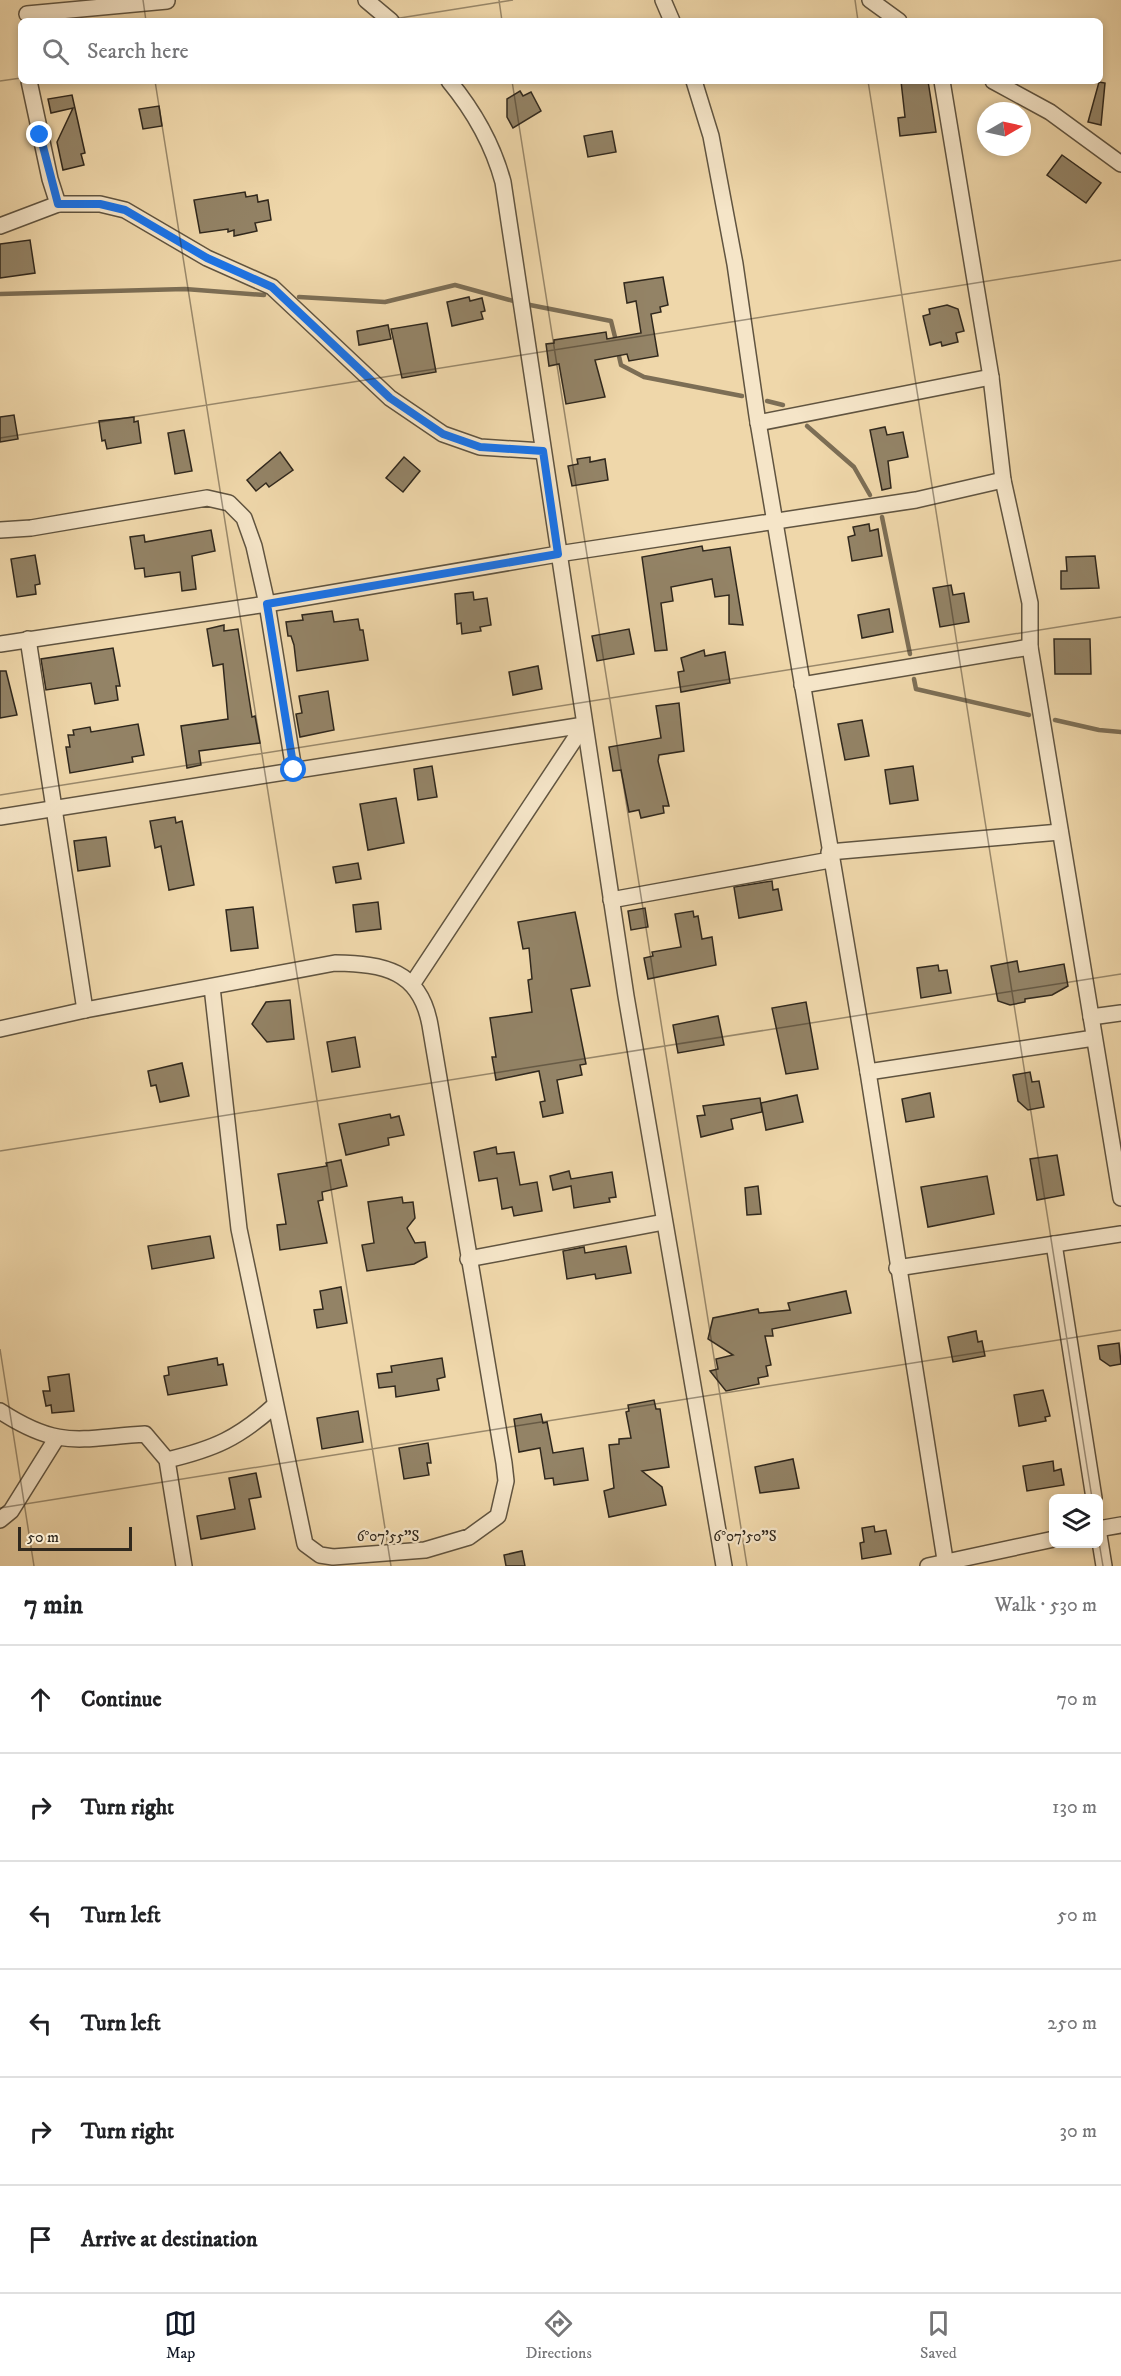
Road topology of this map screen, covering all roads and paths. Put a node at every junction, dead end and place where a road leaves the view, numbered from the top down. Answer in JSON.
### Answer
{"nodes":[{"id":1,"x":366,"y":0,"type":"edge"},
{"id":2,"x":663,"y":0,"type":"edge"},
{"id":3,"x":870,"y":0,"type":"edge"},
{"id":4,"x":167,"y":1,"type":"edge"},
{"id":5,"x":26,"y":12,"type":"edge"},
{"id":6,"x":387,"y":18,"type":"edge"},
{"id":7,"x":671,"y":18,"type":"edge"},
{"id":8,"x":895,"y":18,"type":"edge"},
{"id":9,"x":30,"y":84,"type":"edge"},
{"id":10,"x":451,"y":84,"type":"edge"},
{"id":11,"x":695,"y":84,"type":"edge"},
{"id":12,"x":942,"y":84,"type":"edge"},
{"id":13,"x":999,"y":84,"type":"edge"},
{"id":14,"x":1121,"y":164,"type":"edge"},
{"id":15,"x":58,"y":204,"type":"junction"},
{"id":16,"x":0,"y":226,"type":"edge"},
{"id":17,"x":991,"y":377,"type":"junction"},
{"id":18,"x":758,"y":423,"type":"junction"},
{"id":19,"x":543,"y":451,"type":"junction"},
{"id":20,"x":1003,"y":480,"type":"junction"},
{"id":21,"x":776,"y":520,"type":"junction"},
{"id":22,"x":0,"y":530,"type":"edge"},
{"id":23,"x":558,"y":554,"type":"junction"},
{"id":24,"x":267,"y":604,"type":"junction"},
{"id":25,"x":28,"y":639,"type":"junction"},
{"id":26,"x":0,"y":644,"type":"edge"},
{"id":27,"x":1030,"y":647,"type":"junction"},
{"id":28,"x":802,"y":685,"type":"junction"},
{"id":29,"x":584,"y":725,"type":"junction"},
{"id":30,"x":294,"y":770,"type":"junction"},
{"id":31,"x":52,"y":807,"type":"junction"},
{"id":32,"x":0,"y":817,"type":"edge"},
{"id":33,"x":1060,"y":832,"type":"junction"},
{"id":34,"x":830,"y":856,"type":"junction"},
{"id":35,"x":611,"y":900,"type":"junction"},
{"id":36,"x":413,"y":983,"type":"junction"},
{"id":37,"x":212,"y":987,"type":"junction"},
{"id":38,"x":85,"y":1010,"type":"junction"},
{"id":39,"x":1121,"y":1012,"type":"edge"},
{"id":40,"x":1091,"y":1017,"type":"junction"},
{"id":41,"x":0,"y":1029,"type":"edge"},
{"id":42,"x":1094,"y":1038,"type":"junction"},
{"id":43,"x":868,"y":1072,"type":"junction"},
{"id":44,"x":1121,"y":1198,"type":"edge"},
{"id":45,"x":664,"y":1222,"type":"junction"},
{"id":46,"x":1121,"y":1234,"type":"edge"},
{"id":47,"x":1054,"y":1244,"type":"junction"},
{"id":48,"x":468,"y":1259,"type":"junction"},
{"id":49,"x":897,"y":1268,"type":"junction"},
{"id":50,"x":275,"y":1406,"type":"junction"},
{"id":51,"x":0,"y":1411,"type":"edge"},
{"id":52,"x":56,"y":1439,"type":"junction"},
{"id":53,"x":167,"y":1460,"type":"junction"},
{"id":54,"x":1093,"y":1494,"type":"edge"},
{"id":55,"x":0,"y":1520,"type":"edge"},
{"id":56,"x":1121,"y":1525,"type":"edge"},
{"id":57,"x":1103,"y":1528,"type":"edge"},
{"id":58,"x":1049,"y":1540,"type":"edge"},
{"id":59,"x":1101,"y":1548,"type":"edge"},
{"id":60,"x":945,"y":1564,"type":"edge"},
{"id":61,"x":184,"y":1566,"type":"edge"},
{"id":62,"x":724,"y":1566,"type":"edge"},
{"id":63,"x":928,"y":1566,"type":"edge"},
{"id":64,"x":1104,"y":1566,"type":"edge"}],
"edges":[{"from":1,"to":6,"type":"street"},
{"from":2,"to":7,"type":"street"},
{"from":3,"to":8,"type":"street"},
{"from":4,"to":5,"type":"street"},
{"from":9,"to":15,"type":"street"},
{"from":10,"to":19,"type":"street"},
{"from":11,"to":18,"type":"street"},
{"from":12,"to":17,"type":"street"},
{"from":13,"to":14,"type":"street"},
{"from":15,"to":16,"type":"street"},
{"from":15,"to":19,"type":"street"},
{"from":17,"to":18,"type":"street"},
{"from":17,"to":20,"type":"street"},
{"from":18,"to":21,"type":"street"},
{"from":19,"to":23,"type":"street"},
{"from":20,"to":21,"type":"street"},
{"from":20,"to":27,"type":"street"},
{"from":21,"to":23,"type":"street"},
{"from":21,"to":28,"type":"street"},
{"from":22,"to":24,"type":"street"},
{"from":23,"to":24,"type":"street"},
{"from":23,"to":29,"type":"street"},
{"from":24,"to":25,"type":"street"},
{"from":24,"to":30,"type":"street"},
{"from":25,"to":26,"type":"street"},
{"from":25,"to":31,"type":"street"},
{"from":27,"to":28,"type":"street"},
{"from":27,"to":33,"type":"street"},
{"from":28,"to":34,"type":"street"},
{"from":29,"to":30,"type":"street"},
{"from":29,"to":35,"type":"street"},
{"from":29,"to":36,"type":"street"},
{"from":30,"to":31,"type":"street"},
{"from":31,"to":32,"type":"street"},
{"from":31,"to":38,"type":"street"},
{"from":33,"to":34,"type":"street"},
{"from":33,"to":40,"type":"street"},
{"from":34,"to":35,"type":"street"},
{"from":34,"to":43,"type":"street"},
{"from":35,"to":45,"type":"street"},
{"from":36,"to":37,"type":"street"},
{"from":36,"to":48,"type":"street"},
{"from":37,"to":38,"type":"street"},
{"from":37,"to":50,"type":"street"},
{"from":38,"to":41,"type":"street"},
{"from":39,"to":40,"type":"street"},
{"from":40,"to":42,"type":"street"},
{"from":42,"to":43,"type":"street"},
{"from":42,"to":44,"type":"street"},
{"from":43,"to":49,"type":"street"},
{"from":45,"to":48,"type":"street"},
{"from":45,"to":62,"type":"street"},
{"from":46,"to":47,"type":"street"},
{"from":47,"to":49,"type":"street"},
{"from":47,"to":54,"type":"street"},
{"from":48,"to":50,"type":"street"},
{"from":49,"to":60,"type":"street"},
{"from":50,"to":53,"type":"street"},
{"from":51,"to":52,"type":"street"},
{"from":52,"to":53,"type":"street"},
{"from":52,"to":55,"type":"street"},
{"from":53,"to":61,"type":"street"},
{"from":56,"to":57,"type":"street"},
{"from":58,"to":60,"type":"street"},
{"from":59,"to":64,"type":"street"},
{"from":60,"to":63,"type":"street"}]}
